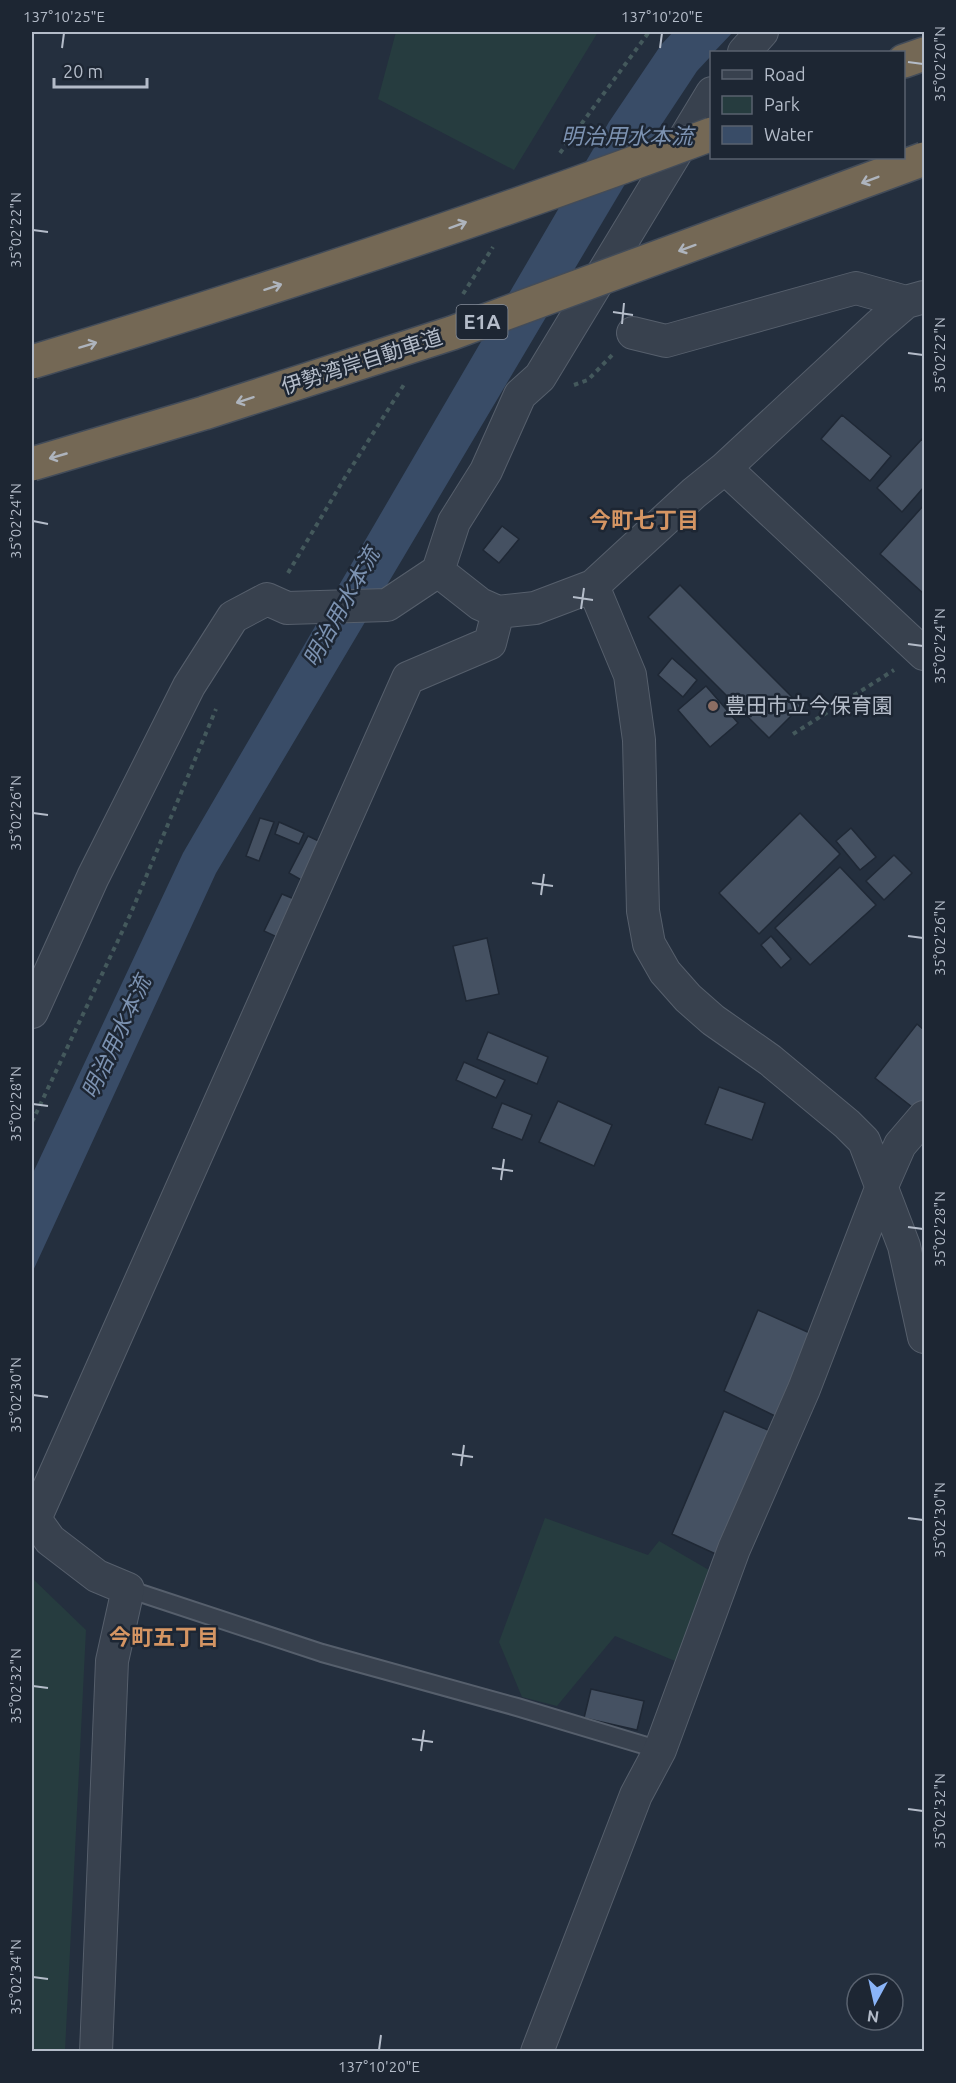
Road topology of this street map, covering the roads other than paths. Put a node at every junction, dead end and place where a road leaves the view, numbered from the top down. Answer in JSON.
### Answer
{"nodes":[{"id":1,"x":762,"y":32,"type":"edge"},
{"id":2,"x":745,"y":51,"type":"edge"},
{"id":3,"x":924,"y":54,"type":"edge"},
{"id":4,"x":905,"y":61,"type":"edge"},
{"id":5,"x":710,"y":95,"type":"edge"},
{"id":6,"x":710,"y":134,"type":"edge"},
{"id":7,"x":924,"y":159,"type":"edge"},
{"id":8,"x":915,"y":300,"type":"edge"},
{"id":9,"x":633,"y":333,"type":"dead end"},
{"id":10,"x":32,"y":362,"type":"edge"},
{"id":11,"x":32,"y":464,"type":"edge"},
{"id":12,"x":725,"y":468,"type":"junction"},
{"id":13,"x":438,"y":571,"type":"junction"},
{"id":14,"x":593,"y":586,"type":"junction"},
{"id":15,"x":498,"y":612,"type":"junction"},
{"id":16,"x":924,"y":653,"type":"edge"},
{"id":17,"x":32,"y":1012,"type":"edge"},
{"id":18,"x":924,"y":1117,"type":"edge"},
{"id":19,"x":882,"y":1186,"type":"junction"},
{"id":20,"x":924,"y":1337,"type":"edge"},
{"id":21,"x":128,"y":1589,"type":"junction"},
{"id":22,"x":660,"y":1750,"type":"junction"},
{"id":23,"x":96,"y":2052,"type":"edge"},
{"id":24,"x":537,"y":2052,"type":"edge"}],
"edges":[{"from":1,"to":2,"type":"street"},
{"from":3,"to":4,"type":"highway"},
{"from":5,"to":13,"type":"street"},
{"from":10,"to":6,"type":"highway","one_way":true,"bridge":true},
{"from":7,"to":11,"type":"highway","name":"伊勢湾岸自動車道","number":"E1A","one_way":true,"bridge":true},
{"from":8,"to":9,"type":"street"},
{"from":8,"to":12,"type":"street"},
{"from":12,"to":14,"type":"street"},
{"from":12,"to":16,"type":"street"},
{"from":13,"to":15,"type":"street"},
{"from":13,"to":17,"type":"street"},
{"from":14,"to":15,"type":"street"},
{"from":14,"to":19,"type":"street"},
{"from":15,"to":21,"type":"street"},
{"from":18,"to":19,"type":"street"},
{"from":19,"to":20,"type":"street"},
{"from":19,"to":22,"type":"street"},
{"from":21,"to":22,"type":"lane"},
{"from":21,"to":23,"type":"street"},
{"from":22,"to":24,"type":"street"}]}
